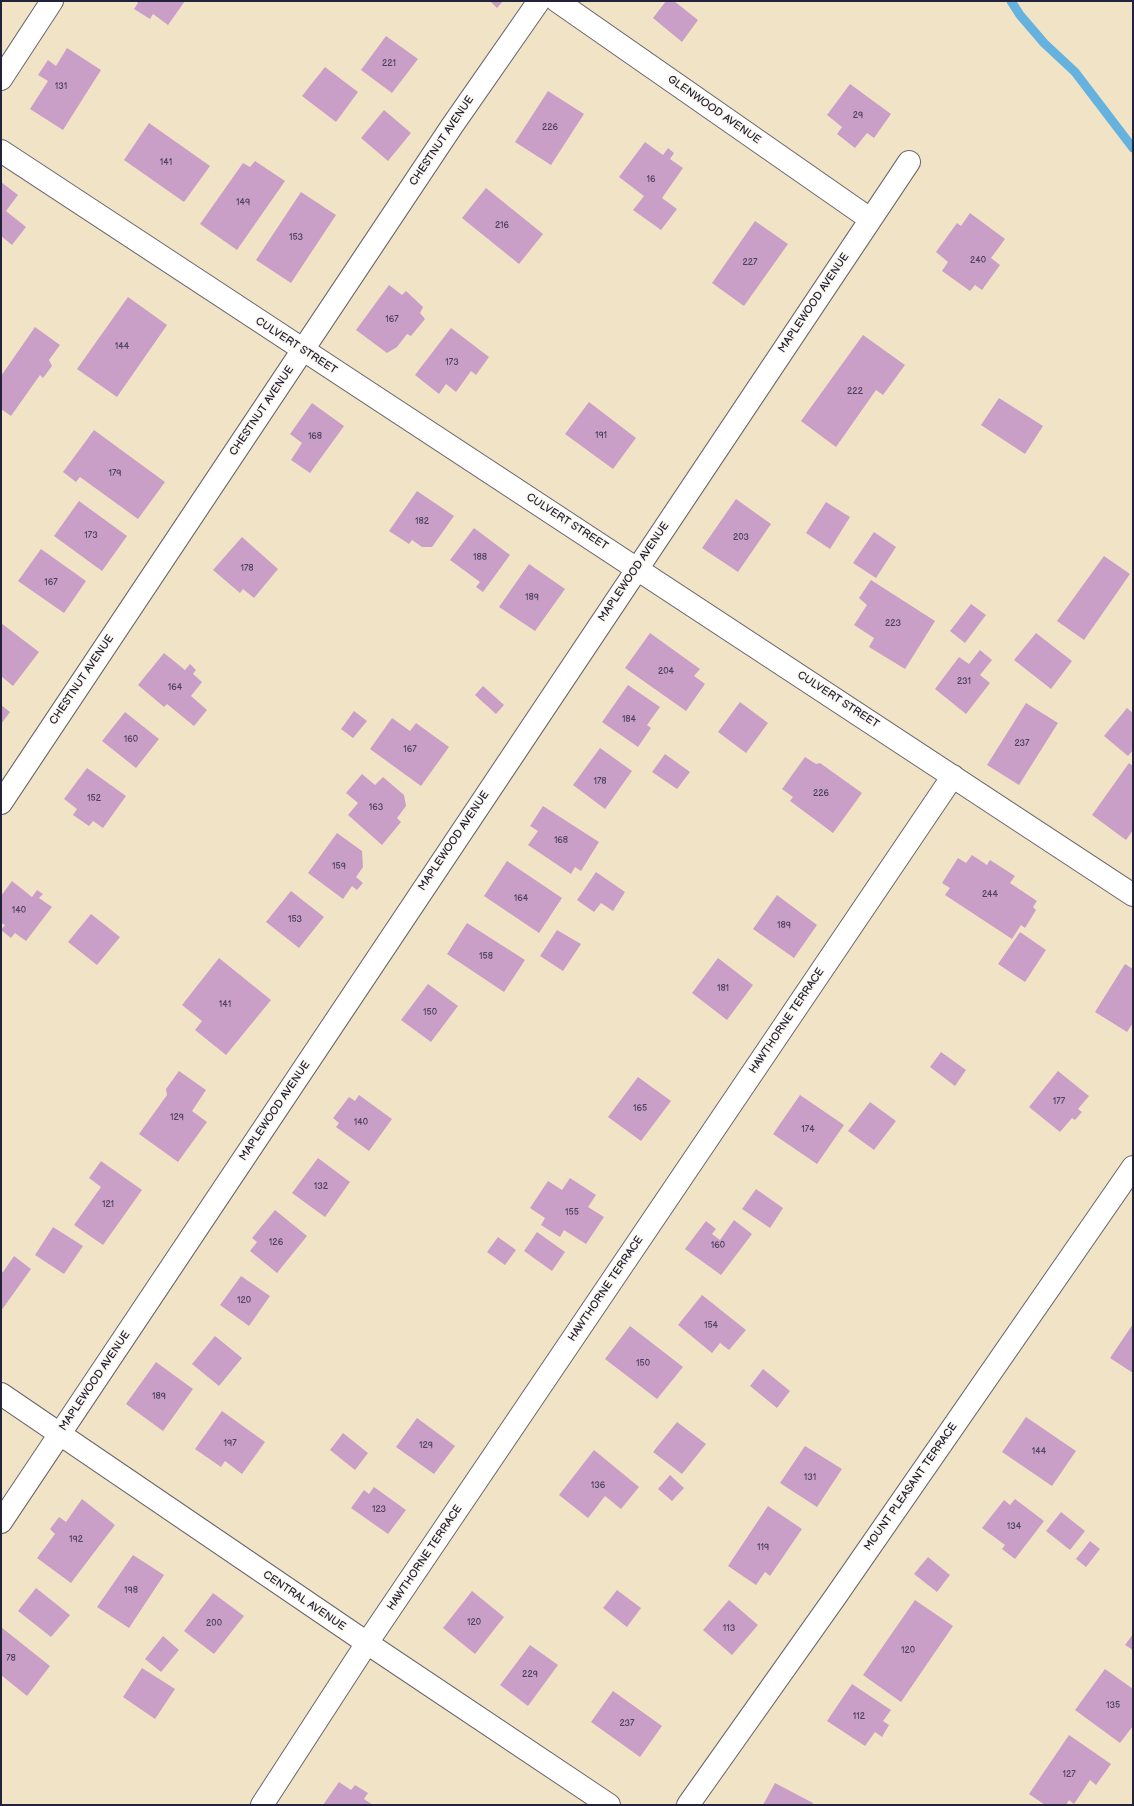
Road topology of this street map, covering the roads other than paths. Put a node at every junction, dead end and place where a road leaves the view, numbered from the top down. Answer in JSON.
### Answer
{"nodes":[{"id":1,"x":52,"y":1,"type":"edge"},
{"id":2,"x":539,"y":1,"type":"edge"},
{"id":3,"x":557,"y":1,"type":"edge"},
{"id":4,"x":1,"y":80,"type":"edge"},
{"id":5,"x":1,"y":150,"type":"edge"},
{"id":6,"x":909,"y":162,"type":"dead end"},
{"id":7,"x":870,"y":219,"type":"junction"},
{"id":8,"x":302,"y":350,"type":"junction"},
{"id":9,"x":637,"y":568,"type":"junction"},
{"id":10,"x":953,"y":776,"type":"junction"},
{"id":11,"x":1,"y":802,"type":"edge"},
{"id":12,"x":1133,"y":895,"type":"edge"},
{"id":13,"x":1133,"y":1167,"type":"edge"},
{"id":14,"x":1,"y":1394,"type":"edge"},
{"id":15,"x":59,"y":1435,"type":"junction"},
{"id":16,"x":1,"y":1522,"type":"edge"},
{"id":17,"x":367,"y":1643,"type":"junction"},
{"id":18,"x":262,"y":1805,"type":"edge"},
{"id":19,"x":609,"y":1805,"type":"edge"},
{"id":20,"x":688,"y":1805,"type":"edge"}],
"edges":[{"from":1,"to":4,"type":"street"},
{"from":2,"to":8,"type":"street","name":"CHESTNUT AVENUE"},
{"from":3,"to":7,"type":"street","name":"GLENWOOD AVENUE"},
{"from":5,"to":8,"type":"street","name":"CULVERT STREET"},
{"from":6,"to":7,"type":"street","name":"MAPLEWOOD AVENUE"},
{"from":7,"to":9,"type":"street","name":"MAPLEWOOD AVENUE"},
{"from":8,"to":9,"type":"street","name":"CULVERT STREET"},
{"from":8,"to":11,"type":"street","name":"CHESTNUT AVENUE"},
{"from":9,"to":10,"type":"street","name":"CULVERT STREET"},
{"from":9,"to":15,"type":"street","name":"MAPLEWOOD AVENUE"},
{"from":10,"to":12,"type":"street","name":"CULVERT STREET"},
{"from":10,"to":17,"type":"street","name":"HAWTHORNE TERRACE"},
{"from":13,"to":20,"type":"street","name":"MOUNT PLEASANT TERRACE"},
{"from":14,"to":15,"type":"street","name":"CENTRAL AVENUE"},
{"from":15,"to":16,"type":"street","name":"MAPLEWOOD AVENUE"},
{"from":15,"to":17,"type":"street","name":"CENTRAL AVENUE"},
{"from":17,"to":18,"type":"street","name":"HAWTHORNE TERRACE"},
{"from":17,"to":19,"type":"street","name":"CENTRAL AVENUE"}]}
